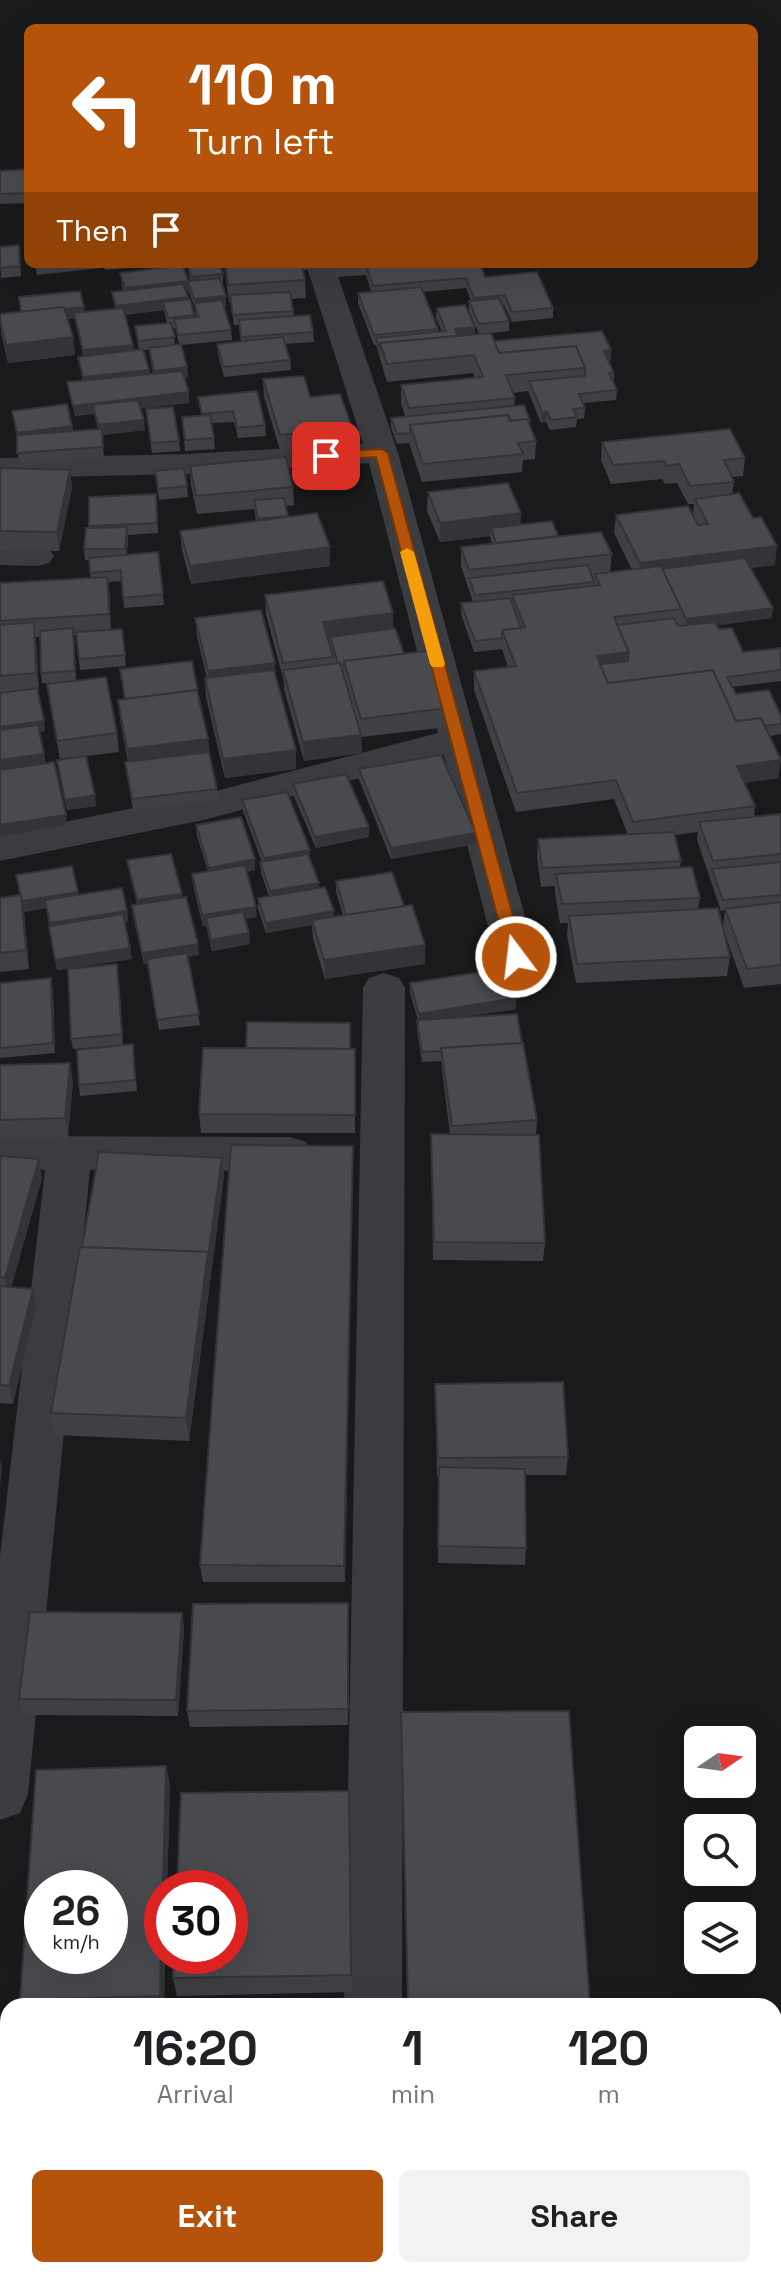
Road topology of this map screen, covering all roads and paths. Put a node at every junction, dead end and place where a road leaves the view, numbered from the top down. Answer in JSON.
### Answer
{"nodes":[{"id":1,"x":321,"y":268,"type":"edge"},
{"id":2,"x":382,"y":453,"type":"junction"},
{"id":3,"x":0,"y":468,"type":"edge"},
{"id":4,"x":0,"y":555,"type":"edge"},
{"id":5,"x":37,"y":556,"type":"edge"},
{"id":6,"x":458,"y":739,"type":"junction"},
{"id":7,"x":0,"y":848,"type":"edge"},
{"id":8,"x":516,"y":957,"type":"dead end"},
{"id":9,"x":384,"y":988,"type":"dead end"},
{"id":10,"x":355,"y":1152,"type":"junction"},
{"id":11,"x":0,"y":1153,"type":"edge"},
{"id":12,"x":69,"y":1154,"type":"junction"},
{"id":13,"x":0,"y":1794,"type":"edge"},
{"id":14,"x":373,"y":1998,"type":"edge"}],
"edges":[{"from":1,"to":2,"type":"street"},
{"from":2,"to":3,"type":"street"},
{"from":2,"to":6,"type":"street"},
{"from":4,"to":5,"type":"street"},
{"from":6,"to":7,"type":"street"},
{"from":6,"to":8,"type":"street"},
{"from":9,"to":10,"type":"street"},
{"from":10,"to":12,"type":"street"},
{"from":10,"to":14,"type":"street"},
{"from":11,"to":12,"type":"street"},
{"from":12,"to":13,"type":"street"}]}
